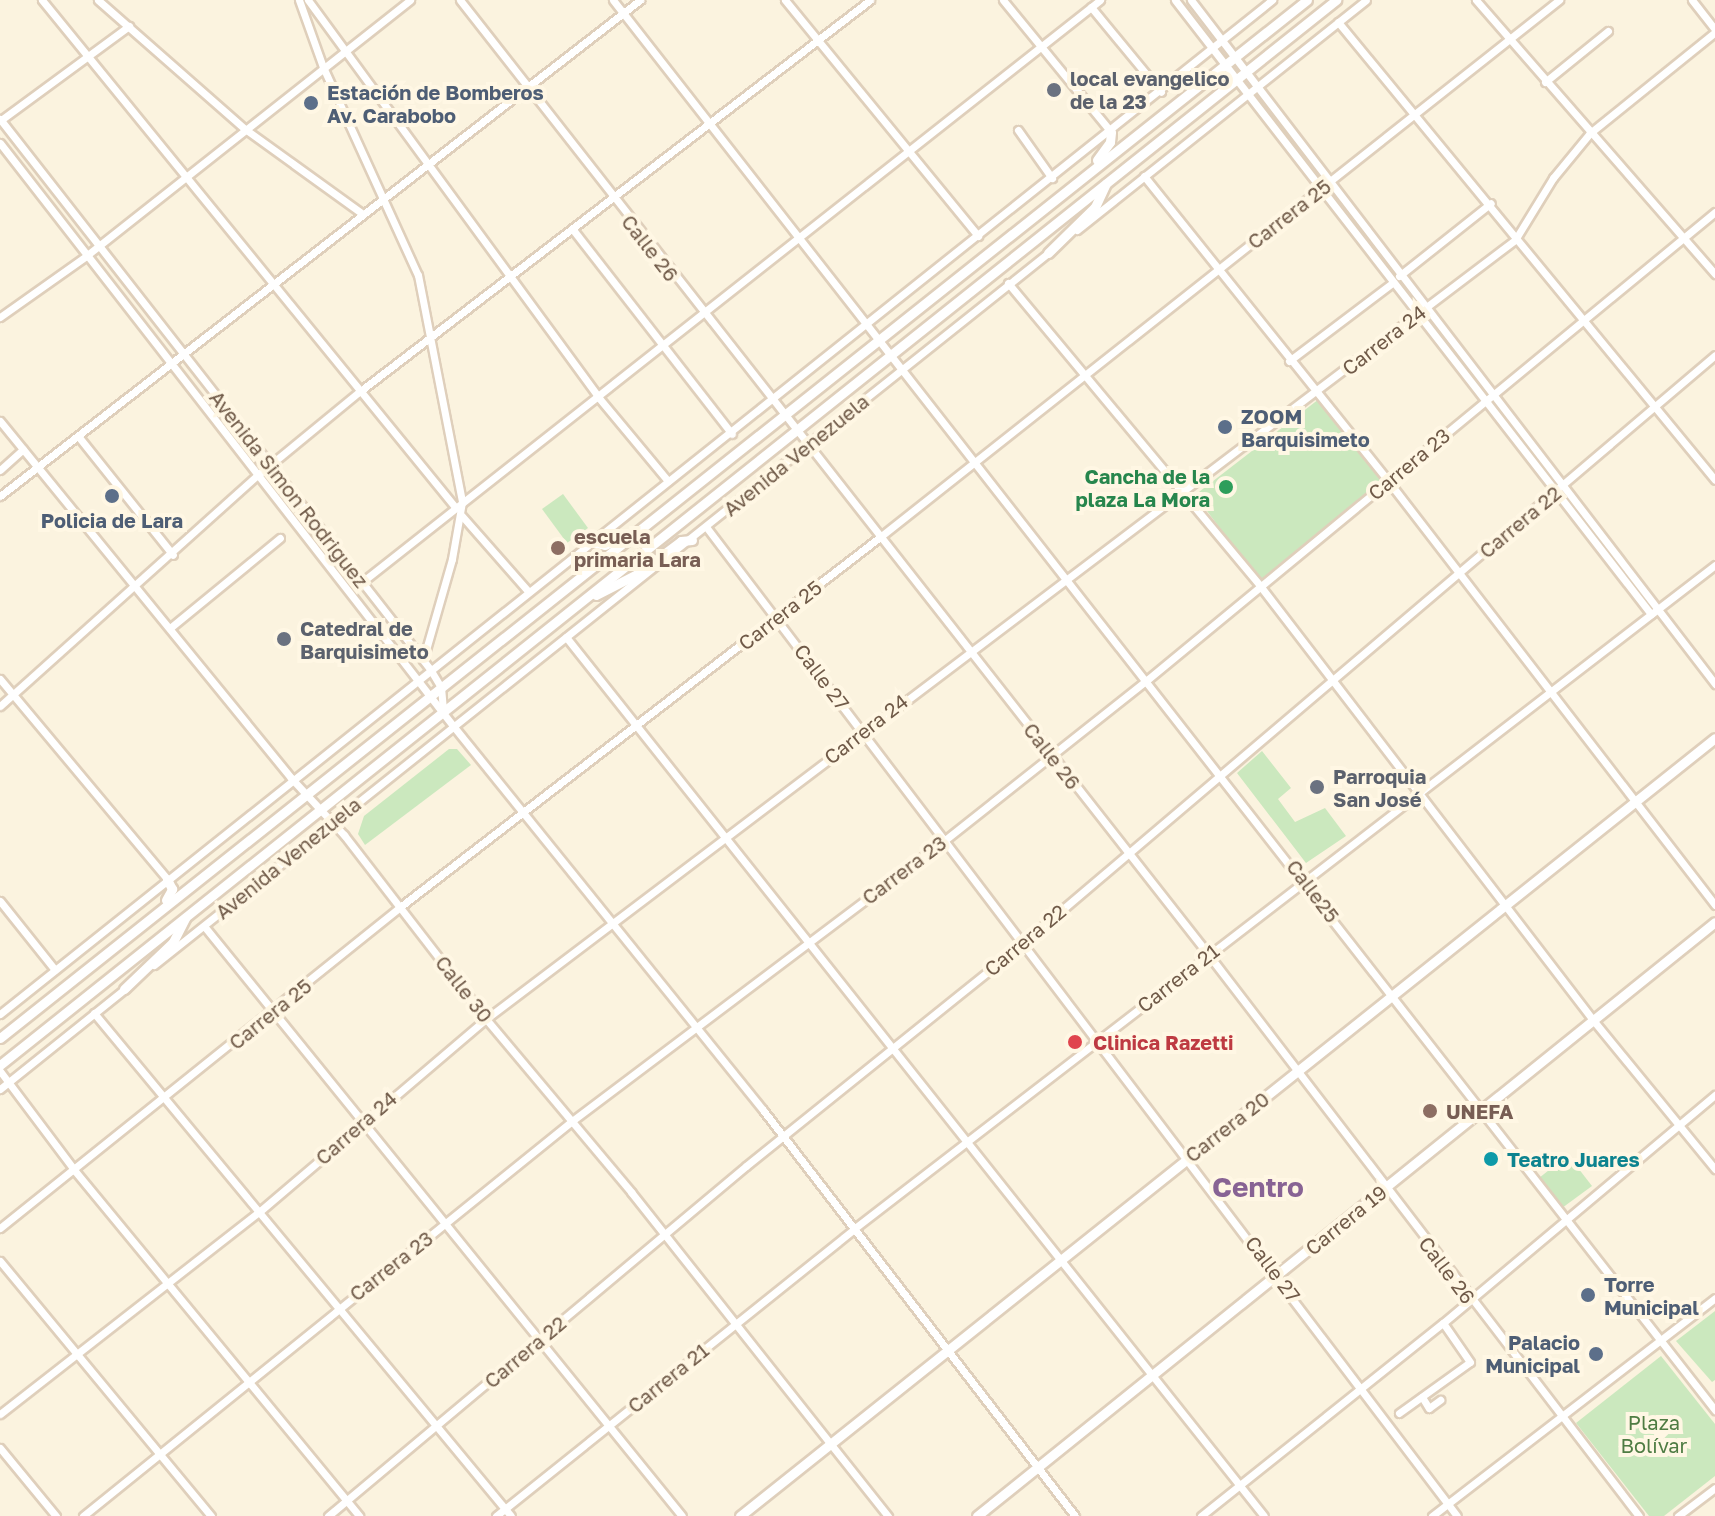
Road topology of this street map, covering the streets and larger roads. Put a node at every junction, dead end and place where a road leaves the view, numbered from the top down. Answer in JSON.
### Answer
{"nodes":[{"id":1,"x":42,"y":0,"type":"edge"},
{"id":2,"x":98,"y":0,"type":"edge"},
{"id":3,"x":299,"y":0,"type":"edge"},
{"id":4,"x":308,"y":0,"type":"edge"},
{"id":5,"x":410,"y":0,"type":"edge"},
{"id":6,"x":460,"y":0,"type":"edge"},
{"id":7,"x":613,"y":0,"type":"edge"},
{"id":8,"x":640,"y":0,"type":"edge"},
{"id":9,"x":785,"y":0,"type":"edge"},
{"id":10,"x":870,"y":0,"type":"edge"},
{"id":11,"x":1003,"y":0,"type":"edge"},
{"id":12,"x":1100,"y":0,"type":"edge"},
{"id":13,"x":1175,"y":0,"type":"edge"},
{"id":14,"x":1191,"y":0,"type":"edge"},
{"id":15,"x":1272,"y":0,"type":"edge"},
{"id":16,"x":1307,"y":0,"type":"edge"},
{"id":17,"x":1336,"y":0,"type":"edge"},
{"id":18,"x":1366,"y":0,"type":"edge"},
{"id":19,"x":1476,"y":0,"type":"edge"},
{"id":20,"x":1559,"y":0,"type":"edge"},
{"id":21,"x":1692,"y":0,"type":"edge"},
{"id":22,"x":1091,"y":7,"type":"junction"},
{"id":23,"x":623,"y":13,"type":"junction"},
{"id":24,"x":1338,"y":22,"type":"junction"},
{"id":25,"x":129,"y":26,"type":"junction"},
{"id":26,"x":1608,"y":31,"type":"dead end"},
{"id":27,"x":1715,"y":31,"type":"edge"},
{"id":28,"x":818,"y":40,"type":"junction"},
{"id":29,"x":1226,"y":41,"type":"junction"},
{"id":30,"x":1509,"y":41,"type":"junction"},
{"id":31,"x":1042,"y":47,"type":"junction"},
{"id":32,"x":1216,"y":49,"type":"junction"},
{"id":33,"x":346,"y":51,"type":"junction"},
{"id":34,"x":1236,"y":54,"type":"junction"},
{"id":35,"x":88,"y":57,"type":"junction"},
{"id":36,"x":1225,"y":63,"type":"junction"},
{"id":37,"x":323,"y":67,"type":"junction"},
{"id":38,"x":1248,"y":70,"type":"junction"},
{"id":39,"x":1237,"y":78,"type":"junction"},
{"id":40,"x":1545,"y":82,"type":"junction"},
{"id":41,"x":1260,"y":84,"type":"junction"},
{"id":42,"x":526,"y":89,"type":"junction"},
{"id":43,"x":1161,"y":92,"type":"junction"},
{"id":44,"x":1249,"y":93,"type":"junction"},
{"id":45,"x":1415,"y":114,"type":"junction"},
{"id":46,"x":1,"y":120,"type":"edge"},
{"id":47,"x":710,"y":121,"type":"junction"},
{"id":48,"x":245,"y":129,"type":"junction"},
{"id":49,"x":1018,"y":130,"type":"dead end"},
{"id":50,"x":1111,"y":132,"type":"junction"},
{"id":51,"x":1590,"y":133,"type":"junction"},
{"id":52,"x":0,"y":143,"type":"edge"},
{"id":53,"x":909,"y":151,"type":"junction"},
{"id":54,"x":431,"y":164,"type":"junction"},
{"id":55,"x":185,"y":176,"type":"junction"},
{"id":56,"x":1144,"y":176,"type":"junction"},
{"id":57,"x":1052,"y":178,"type":"junction"},
{"id":58,"x":1106,"y":183,"type":"junction"},
{"id":59,"x":1329,"y":183,"type":"junction"},
{"id":60,"x":1320,"y":189,"type":"junction"},
{"id":61,"x":382,"y":200,"type":"junction"},
{"id":62,"x":612,"y":200,"type":"junction"},
{"id":63,"x":1491,"y":203,"type":"junction"},
{"id":64,"x":1715,"y":212,"type":"edge"},
{"id":65,"x":363,"y":214,"type":"junction"},
{"id":66,"x":1031,"y":217,"type":"junction"},
{"id":67,"x":574,"y":231,"type":"junction"},
{"id":68,"x":978,"y":236,"type":"junction"},
{"id":69,"x":798,"y":237,"type":"junction"},
{"id":70,"x":1684,"y":237,"type":"junction"},
{"id":71,"x":1515,"y":240,"type":"junction"},
{"id":72,"x":100,"y":245,"type":"junction"},
{"id":73,"x":1048,"y":253,"type":"junction"},
{"id":74,"x":86,"y":256,"type":"junction"},
{"id":75,"x":1217,"y":270,"type":"junction"},
{"id":76,"x":1715,"y":274,"type":"edge"},
{"id":77,"x":1399,"y":276,"type":"junction"},
{"id":78,"x":514,"y":277,"type":"junction"},
{"id":79,"x":1008,"y":283,"type":"junction"},
{"id":80,"x":1392,"y":283,"type":"junction"},
{"id":81,"x":272,"y":287,"type":"junction"},
{"id":82,"x":1423,"y":309,"type":"junction"},
{"id":83,"x":703,"y":315,"type":"junction"},
{"id":84,"x":1416,"y":315,"type":"junction"},
{"id":85,"x":0,"y":317,"type":"edge"},
{"id":86,"x":867,"y":322,"type":"junction"},
{"id":87,"x":1583,"y":324,"type":"junction"},
{"id":88,"x":429,"y":338,"type":"junction"},
{"id":89,"x":879,"y":338,"type":"junction"},
{"id":90,"x":663,"y":347,"type":"junction"},
{"id":91,"x":892,"y":354,"type":"junction"},
{"id":92,"x":184,"y":355,"type":"junction"},
{"id":93,"x":1715,"y":355,"type":"edge"},
{"id":94,"x":1289,"y":361,"type":"junction"},
{"id":95,"x":172,"y":363,"type":"junction"},
{"id":96,"x":905,"y":370,"type":"junction"},
{"id":97,"x":1084,"y":373,"type":"junction"},
{"id":98,"x":359,"y":392,"type":"junction"},
{"id":99,"x":1314,"y":394,"type":"junction"},
{"id":100,"x":1490,"y":395,"type":"junction"},
{"id":101,"x":599,"y":398,"type":"junction"},
{"id":102,"x":774,"y":400,"type":"junction"},
{"id":103,"x":1654,"y":406,"type":"junction"},
{"id":104,"x":784,"y":414,"type":"junction"},
{"id":105,"x":0,"y":421,"type":"edge"},
{"id":106,"x":797,"y":430,"type":"junction"},
{"id":107,"x":732,"y":434,"type":"junction"},
{"id":108,"x":78,"y":436,"type":"junction"},
{"id":109,"x":809,"y":444,"type":"junction"},
{"id":110,"x":23,"y":449,"type":"junction"},
{"id":111,"x":978,"y":461,"type":"junction"},
{"id":112,"x":37,"y":466,"type":"junction"},
{"id":113,"x":270,"y":466,"type":"junction"},
{"id":114,"x":0,"y":470,"type":"edge"},
{"id":115,"x":259,"y":474,"type":"junction"},
{"id":116,"x":1715,"y":480,"type":"edge"},
{"id":117,"x":668,"y":481,"type":"junction"},
{"id":118,"x":1389,"y":482,"type":"junction"},
{"id":119,"x":1561,"y":488,"type":"junction"},
{"id":120,"x":688,"y":490,"type":"junction"},
{"id":121,"x":1184,"y":494,"type":"junction"},
{"id":122,"x":0,"y":496,"type":"edge"},
{"id":123,"x":459,"y":505,"type":"junction"},
{"id":124,"x":462,"y":516,"type":"junction"},
{"id":125,"x":707,"y":528,"type":"junction"},
{"id":126,"x":880,"y":537,"type":"junction"},
{"id":127,"x":280,"y":538,"type":"dead end"},
{"id":128,"x":692,"y":540,"type":"junction"},
{"id":129,"x":590,"y":542,"type":"junction"},
{"id":130,"x":173,"y":555,"type":"junction"},
{"id":131,"x":1715,"y":565,"type":"edge"},
{"id":132,"x":1458,"y":574,"type":"junction"},
{"id":133,"x":1068,"y":577,"type":"junction"},
{"id":134,"x":362,"y":582,"type":"junction"},
{"id":135,"x":1261,"y":587,"type":"junction"},
{"id":136,"x":137,"y":588,"type":"junction"},
{"id":137,"x":528,"y":591,"type":"junction"},
{"id":138,"x":585,"y":599,"type":"junction"},
{"id":139,"x":1654,"y":612,"type":"junction"},
{"id":140,"x":777,"y":617,"type":"junction"},
{"id":141,"x":170,"y":628,"type":"junction"},
{"id":142,"x":566,"y":637,"type":"junction"},
{"id":143,"x":430,"y":647,"type":"junction"},
{"id":144,"x":968,"y":651,"type":"junction"},
{"id":145,"x":443,"y":658,"type":"junction"},
{"id":146,"x":423,"y":660,"type":"junction"},
{"id":147,"x":430,"y":669,"type":"junction"},
{"id":148,"x":0,"y":679,"type":"edge"},
{"id":149,"x":418,"y":679,"type":"junction"},
{"id":150,"x":1147,"y":680,"type":"junction"},
{"id":151,"x":1330,"y":680,"type":"junction"},
{"id":152,"x":1715,"y":684,"type":"edge"},
{"id":153,"x":441,"y":687,"type":"junction"},
{"id":154,"x":1552,"y":692,"type":"junction"},
{"id":155,"x":13,"y":695,"type":"junction"},
{"id":156,"x":430,"y":696,"type":"junction"},
{"id":157,"x":0,"y":706,"type":"edge"},
{"id":158,"x":443,"y":713,"type":"junction"},
{"id":159,"x":638,"y":724,"type":"junction"},
{"id":160,"x":454,"y":727,"type":"junction"},
{"id":161,"x":864,"y":731,"type":"junction"},
{"id":162,"x":1715,"y":738,"type":"edge"},
{"id":163,"x":1051,"y":754,"type":"junction"},
{"id":164,"x":1221,"y":774,"type":"junction"},
{"id":165,"x":292,"y":777,"type":"junction"},
{"id":166,"x":1419,"y":790,"type":"junction"},
{"id":167,"x":306,"y":793,"type":"junction"},
{"id":168,"x":1635,"y":802,"type":"junction"},
{"id":169,"x":322,"y":809,"type":"junction"},
{"id":170,"x":524,"y":812,"type":"junction"},
{"id":171,"x":333,"y":822,"type":"junction"},
{"id":172,"x":727,"y":836,"type":"junction"},
{"id":173,"x":945,"y":840,"type":"junction"},
{"id":174,"x":1128,"y":854,"type":"junction"},
{"id":175,"x":167,"y":879,"type":"junction"},
{"id":176,"x":1305,"y":879,"type":"junction"},
{"id":177,"x":0,"y":901,"type":"edge"},
{"id":178,"x":1505,"y":904,"type":"junction"},
{"id":179,"x":1715,"y":905,"type":"edge"},
{"id":180,"x":400,"y":907,"type":"junction"},
{"id":181,"x":185,"y":918,"type":"junction"},
{"id":182,"x":614,"y":921,"type":"junction"},
{"id":183,"x":1715,"y":922,"type":"edge"},
{"id":184,"x":204,"y":926,"type":"junction"},
{"id":185,"x":811,"y":942,"type":"junction"},
{"id":186,"x":1023,"y":943,"type":"junction"},
{"id":187,"x":1208,"y":954,"type":"junction"},
{"id":188,"x":100,"y":958,"type":"junction"},
{"id":189,"x":55,"y":970,"type":"junction"},
{"id":190,"x":124,"y":989,"type":"junction"},
{"id":191,"x":1392,"y":995,"type":"junction"},
{"id":192,"x":94,"y":1013,"type":"junction"},
{"id":193,"x":272,"y":1013,"type":"junction"},
{"id":194,"x":0,"y":1014,"type":"edge"},
{"id":195,"x":486,"y":1019,"type":"junction"},
{"id":196,"x":1593,"y":1020,"type":"junction"},
{"id":197,"x":697,"y":1027,"type":"junction"},
{"id":198,"x":0,"y":1038,"type":"edge"},
{"id":199,"x":1100,"y":1039,"type":"junction"},
{"id":200,"x":892,"y":1047,"type":"junction"},
{"id":201,"x":0,"y":1068,"type":"edge"},
{"id":202,"x":1296,"y":1072,"type":"junction"},
{"id":203,"x":8,"y":1083,"type":"junction"},
{"id":204,"x":0,"y":1089,"type":"edge"},
{"id":205,"x":1715,"y":1095,"type":"edge"},
{"id":206,"x":165,"y":1097,"type":"junction"},
{"id":207,"x":1482,"y":1112,"type":"junction"},
{"id":208,"x":572,"y":1121,"type":"junction"},
{"id":209,"x":361,"y":1122,"type":"junction"},
{"id":210,"x":1679,"y":1125,"type":"junction"},
{"id":211,"x":783,"y":1137,"type":"junction"},
{"id":212,"x":967,"y":1142,"type":"junction"},
{"id":213,"x":1188,"y":1158,"type":"junction"},
{"id":214,"x":1715,"y":1169,"type":"edge"},
{"id":215,"x":75,"y":1171,"type":"junction"},
{"id":216,"x":1386,"y":1187,"type":"junction"},
{"id":217,"x":259,"y":1212,"type":"junction"},
{"id":218,"x":1566,"y":1218,"type":"junction"},
{"id":219,"x":444,"y":1225,"type":"junction"},
{"id":220,"x":0,"y":1228,"type":"edge"},
{"id":221,"x":855,"y":1228,"type":"junction"},
{"id":222,"x":665,"y":1234,"type":"junction"},
{"id":223,"x":1061,"y":1260,"type":"junction"},
{"id":224,"x":0,"y":1261,"type":"edge"},
{"id":225,"x":1278,"y":1275,"type":"junction"},
{"id":226,"x":170,"y":1282,"type":"junction"},
{"id":227,"x":1715,"y":1298,"type":"edge"},
{"id":228,"x":1469,"y":1299,"type":"junction"},
{"id":229,"x":338,"y":1309,"type":"junction"},
{"id":230,"x":736,"y":1322,"type":"junction"},
{"id":231,"x":1443,"y":1323,"type":"junction"},
{"id":232,"x":542,"y":1338,"type":"junction"},
{"id":233,"x":1660,"y":1340,"type":"junction"},
{"id":234,"x":947,"y":1349,"type":"junction"},
{"id":235,"x":74,"y":1355,"type":"junction"},
{"id":236,"x":1151,"y":1375,"type":"junction"},
{"id":237,"x":251,"y":1381,"type":"junction"},
{"id":238,"x":1359,"y":1388,"type":"junction"},
{"id":239,"x":1422,"y":1397,"type":"junction"},
{"id":240,"x":1440,"y":1400,"type":"dead end"},
{"id":241,"x":1715,"y":1410,"type":"edge"},
{"id":242,"x":1399,"y":1413,"type":"dead end"},
{"id":243,"x":0,"y":1414,"type":"edge"},
{"id":244,"x":1563,"y":1415,"type":"junction"},
{"id":245,"x":609,"y":1425,"type":"junction"},
{"id":246,"x":436,"y":1426,"type":"junction"},
{"id":247,"x":831,"y":1442,"type":"junction"},
{"id":248,"x":0,"y":1448,"type":"edge"},
{"id":249,"x":161,"y":1454,"type":"junction"},
{"id":250,"x":1037,"y":1468,"type":"junction"},
{"id":251,"x":1239,"y":1484,"type":"junction"},
{"id":252,"x":1715,"y":1488,"type":"edge"},
{"id":253,"x":347,"y":1501,"type":"junction"},
{"id":254,"x":1448,"y":1503,"type":"junction"},
{"id":255,"x":508,"y":1512,"type":"edge"},
{"id":256,"x":56,"y":1516,"type":"edge"},
{"id":257,"x":83,"y":1516,"type":"edge"},
{"id":258,"x":211,"y":1516,"type":"edge"},
{"id":259,"x":328,"y":1516,"type":"edge"},
{"id":260,"x":359,"y":1516,"type":"edge"},
{"id":261,"x":496,"y":1516,"type":"edge"},
{"id":262,"x":682,"y":1516,"type":"edge"},
{"id":263,"x":740,"y":1516,"type":"edge"},
{"id":264,"x":888,"y":1516,"type":"edge"},
{"id":265,"x":977,"y":1516,"type":"edge"},
{"id":266,"x":1075,"y":1516,"type":"edge"},
{"id":267,"x":1201,"y":1516,"type":"edge"},
{"id":268,"x":1264,"y":1516,"type":"edge"},
{"id":269,"x":1432,"y":1516,"type":"edge"},
{"id":270,"x":1457,"y":1516,"type":"edge"},
{"id":271,"x":1639,"y":1516,"type":"edge"},
{"id":272,"x":1678,"y":1516,"type":"edge"}],
"edges":[{"from":1,"to":35,"type":"street"},
{"from":2,"to":25,"type":"street"},
{"from":3,"to":37,"type":"street"},
{"from":4,"to":33,"type":"street"},
{"from":5,"to":33,"type":"street"},
{"from":6,"to":42,"type":"street","name":"Calle 26"},
{"from":7,"to":23,"type":"street","name":"Calle25"},
{"from":8,"to":23,"type":"street"},
{"from":9,"to":28,"type":"street"},
{"from":10,"to":28,"type":"street"},
{"from":11,"to":31,"type":"street"},
{"from":12,"to":22,"type":"street"},
{"from":13,"to":32,"type":"street"},
{"from":14,"to":29,"type":"street"},
{"from":15,"to":29,"type":"street"},
{"from":16,"to":34,"type":"street","name":"Avenida Venezuela"},
{"from":17,"to":38,"type":"street","name":"Avenida Venezuela"},
{"from":18,"to":24,"type":"street","name":"Avenida Venezuela"},
{"from":19,"to":30,"type":"street"},
{"from":20,"to":30,"type":"street","name":"Carrera 25"},
{"from":21,"to":27,"type":"street"},
{"from":22,"to":31,"type":"street"},
{"from":22,"to":43,"type":"street"},
{"from":23,"to":42,"type":"street"},
{"from":23,"to":47,"type":"street","name":"Calle25"},
{"from":24,"to":41,"type":"street","name":"Avenida Venezuela"},
{"from":24,"to":45,"type":"street"},
{"from":25,"to":35,"type":"street"},
{"from":25,"to":48,"type":"street"},
{"from":26,"to":40,"type":"street"},
{"from":27,"to":51,"type":"street","name":"Carrera 24"},
{"from":28,"to":47,"type":"street"},
{"from":28,"to":53,"type":"street"},
{"from":29,"to":32,"type":"street"},
{"from":29,"to":34,"type":"street"},
{"from":30,"to":40,"type":"street"},
{"from":30,"to":45,"type":"street","name":"Carrera 25"},
{"from":31,"to":50,"type":"street"},
{"from":31,"to":53,"type":"street"},
{"from":32,"to":36,"type":"street"},
{"from":32,"to":43,"type":"street"},
{"from":33,"to":37,"type":"street"},
{"from":33,"to":54,"type":"street"},
{"from":34,"to":36,"type":"street","name":"Avenida Venezuela"},
{"from":34,"to":38,"type":"street"},
{"from":35,"to":46,"type":"street"},
{"from":35,"to":55,"type":"street"},
{"from":36,"to":39,"type":"street"},
{"from":36,"to":66,"type":"street","name":"Avenida Venezuela"},
{"from":37,"to":48,"type":"street"},
{"from":37,"to":61,"type":"street"},
{"from":38,"to":39,"type":"street","name":"Avenida Venezuela"},
{"from":38,"to":41,"type":"street"},
{"from":39,"to":44,"type":"street"},
{"from":39,"to":58,"type":"street","name":"Avenida Venezuela"},
{"from":40,"to":51,"type":"street"},
{"from":41,"to":44,"type":"street","name":"Avenida Venezuela"},
{"from":41,"to":59,"type":"street"},
{"from":42,"to":54,"type":"street"},
{"from":42,"to":62,"type":"street","name":"Calle 26"},
{"from":43,"to":50,"type":"street"},
{"from":44,"to":56,"type":"street","name":"Avenida Venezuela"},
{"from":44,"to":60,"type":"street"},
{"from":45,"to":59,"type":"street","name":"Carrera 25"},
{"from":45,"to":63,"type":"street"},
{"from":46,"to":72,"type":"street","name":"Avenida Simon Rodriguez"},
{"from":47,"to":62,"type":"street"},
{"from":47,"to":69,"type":"street","name":"Calle25"},
{"from":48,"to":55,"type":"street"},
{"from":48,"to":65,"type":"street"},
{"from":49,"to":57,"type":"street"},
{"from":50,"to":57,"type":"street"},
{"from":50,"to":66,"type":"street"},
{"from":51,"to":70,"type":"street"},
{"from":51,"to":71,"type":"street","name":"Carrera 24"},
{"from":52,"to":74,"type":"street","name":"Avenida Simon Rodriguez"},
{"from":53,"to":68,"type":"street"},
{"from":53,"to":69,"type":"street"},
{"from":54,"to":61,"type":"street"},
{"from":54,"to":78,"type":"street"},
{"from":55,"to":72,"type":"street"},
{"from":55,"to":81,"type":"street"},
{"from":56,"to":73,"type":"street","name":"Avenida Venezuela"},
{"from":56,"to":75,"type":"street"},
{"from":57,"to":68,"type":"street"},
{"from":58,"to":73,"type":"street"},
{"from":58,"to":91,"type":"street","name":"Avenida Venezuela"},
{"from":59,"to":60,"type":"street","name":"Carrera 25"},
{"from":59,"to":77,"type":"street"},
{"from":60,"to":75,"type":"street","name":"Carrera 25"},
{"from":60,"to":80,"type":"street"},
{"from":61,"to":65,"type":"street"},
{"from":61,"to":88,"type":"street"},
{"from":62,"to":67,"type":"street"},
{"from":62,"to":83,"type":"street","name":"Calle 26"},
{"from":63,"to":71,"type":"street"},
{"from":63,"to":77,"type":"street"},
{"from":64,"to":70,"type":"street","name":"Carrera 23"},
{"from":65,"to":81,"type":"street"},
{"from":66,"to":89,"type":"street","name":"Avenida Venezuela"},
{"from":67,"to":78,"type":"street"},
{"from":67,"to":90,"type":"street"},
{"from":68,"to":86,"type":"street"},
{"from":69,"to":83,"type":"street"},
{"from":69,"to":86,"type":"street","name":"Calle25"},
{"from":70,"to":76,"type":"street"},
{"from":70,"to":87,"type":"street","name":"Carrera 23"},
{"from":71,"to":82,"type":"street","name":"Carrera 24"},
{"from":71,"to":87,"type":"street"},
{"from":72,"to":74,"type":"street"},
{"from":72,"to":92,"type":"street","name":"Avenida Simon Rodriguez"},
{"from":73,"to":79,"type":"street","name":"Avenida Venezuela"},
{"from":74,"to":85,"type":"street"},
{"from":74,"to":95,"type":"street","name":"Avenida Simon Rodriguez"},
{"from":75,"to":94,"type":"street"},
{"from":75,"to":97,"type":"street","name":"Carrera 25"},
{"from":77,"to":82,"type":"street"},
{"from":78,"to":88,"type":"street"},
{"from":78,"to":101,"type":"street"},
{"from":79,"to":96,"type":"street","name":"Avenida Venezuela"},
{"from":79,"to":97,"type":"street"},
{"from":80,"to":84,"type":"street"},
{"from":80,"to":94,"type":"street"},
{"from":81,"to":92,"type":"street"},
{"from":81,"to":98,"type":"street"},
{"from":82,"to":84,"type":"street","name":"Carrera 24"},
{"from":82,"to":100,"type":"street"},
{"from":83,"to":90,"type":"street"},
{"from":83,"to":102,"type":"street","name":"Calle 26"},
{"from":84,"to":99,"type":"street","name":"Carrera 24"},
{"from":84,"to":100,"type":"street"},
{"from":86,"to":89,"type":"street","name":"Calle25"},
{"from":86,"to":102,"type":"street"},
{"from":87,"to":100,"type":"street","name":"Carrera 23"},
{"from":87,"to":103,"type":"street"},
{"from":88,"to":98,"type":"street"},
{"from":88,"to":123,"type":"street"},
{"from":89,"to":91,"type":"street","name":"Calle25"},
{"from":89,"to":104,"type":"street","name":"Avenida Venezuela"},
{"from":90,"to":101,"type":"street"},
{"from":90,"to":107,"type":"street"},
{"from":91,"to":96,"type":"street","name":"Calle25"},
{"from":91,"to":106,"type":"street","name":"Avenida Venezuela"},
{"from":92,"to":95,"type":"street"},
{"from":92,"to":113,"type":"street","name":"Avenida Simon Rodriguez"},
{"from":93,"to":103,"type":"street","name":"Carrera 22"},
{"from":94,"to":99,"type":"street"},
{"from":95,"to":108,"type":"street"},
{"from":95,"to":115,"type":"street","name":"Avenida Simon Rodriguez"},
{"from":96,"to":109,"type":"street","name":"Avenida Venezuela"},
{"from":96,"to":111,"type":"street","name":"Calle25"},
{"from":97,"to":111,"type":"street","name":"Carrera 25"},
{"from":97,"to":121,"type":"street"},
{"from":98,"to":113,"type":"street"},
{"from":98,"to":123,"type":"street"},
{"from":99,"to":118,"type":"street"},
{"from":99,"to":121,"type":"street","name":"Carrera 24"},
{"from":100,"to":118,"type":"street","name":"Carrera 23"},
{"from":100,"to":119,"type":"street"},
{"from":101,"to":117,"type":"street"},
{"from":101,"to":123,"type":"street"},
{"from":102,"to":104,"type":"street","name":"Calle 26"},
{"from":102,"to":107,"type":"street"},
{"from":103,"to":116,"type":"street"},
{"from":103,"to":119,"type":"street","name":"Carrera 22"},
{"from":104,"to":106,"type":"street","name":"Calle 26"},
{"from":104,"to":120,"type":"street","name":"Avenida Venezuela"},
{"from":105,"to":110,"type":"street","name":"Calle 30"},
{"from":106,"to":109,"type":"street","name":"Calle 26"},
{"from":106,"to":138,"type":"street","name":"Avenida Venezuela"},
{"from":107,"to":117,"type":"street"},
{"from":108,"to":112,"type":"street"},
{"from":108,"to":130,"type":"street"},
{"from":109,"to":125,"type":"street","name":"Avenida Venezuela"},
{"from":109,"to":126,"type":"street","name":"Calle 26"},
{"from":110,"to":112,"type":"street","name":"Calle 30"},
{"from":110,"to":114,"type":"street"},
{"from":111,"to":126,"type":"street","name":"Carrera 25"},
{"from":111,"to":133,"type":"street","name":"Calle25"},
{"from":112,"to":122,"type":"street"},
{"from":112,"to":136,"type":"street","name":"Calle 30"},
{"from":113,"to":115,"type":"street"},
{"from":113,"to":134,"type":"street","name":"Avenida Simon Rodriguez"},
{"from":115,"to":130,"type":"street"},
{"from":115,"to":149,"type":"street","name":"Avenida Simon Rodriguez"},
{"from":117,"to":129,"type":"street"},
{"from":118,"to":132,"type":"street"},
{"from":118,"to":135,"type":"street","name":"Carrera 23"},
{"from":119,"to":132,"type":"street","name":"Carrera 22"},
{"from":119,"to":139,"type":"street"},
{"from":120,"to":129,"type":"street"},
{"from":120,"to":153,"type":"street","name":"Avenida Venezuela"},
{"from":121,"to":133,"type":"street","name":"Carrera 24"},
{"from":121,"to":135,"type":"street"},
{"from":123,"to":124,"type":"street"},
{"from":123,"to":134,"type":"street"},
{"from":124,"to":137,"type":"street"},
{"from":124,"to":143,"type":"street"},
{"from":125,"to":128,"type":"street","name":"Avenida Venezuela"},
{"from":125,"to":140,"type":"street","name":"Calle 27"},
{"from":126,"to":140,"type":"street","name":"Carrera 25"},
{"from":126,"to":144,"type":"street","name":"Calle 26"},
{"from":127,"to":141,"type":"street"},
{"from":128,"to":138,"type":"street"},
{"from":128,"to":142,"type":"street","name":"Avenida Venezuela"},
{"from":129,"to":137,"type":"street"},
{"from":130,"to":136,"type":"street"},
{"from":131,"to":139,"type":"street","name":"Carrera 21"},
{"from":132,"to":151,"type":"street","name":"Carrera 22"},
{"from":132,"to":154,"type":"street"},
{"from":133,"to":144,"type":"street","name":"Carrera 24"},
{"from":133,"to":150,"type":"street","name":"Calle25"},
{"from":134,"to":146,"type":"street","name":"Avenida Simon Rodriguez"},
{"from":135,"to":150,"type":"street","name":"Carrera 23"},
{"from":135,"to":151,"type":"street"},
{"from":136,"to":141,"type":"street","name":"Calle 30"},
{"from":136,"to":155,"type":"street"},
{"from":137,"to":145,"type":"street"},
{"from":138,"to":158,"type":"street","name":"Avenida Venezuela"},
{"from":139,"to":152,"type":"street"},
{"from":139,"to":154,"type":"street","name":"Carrera 21"},
{"from":140,"to":159,"type":"street","name":"Carrera 25"},
{"from":140,"to":161,"type":"street","name":"Calle 27"},
{"from":141,"to":165,"type":"street","name":"Calle 30"},
{"from":142,"to":159,"type":"street"},
{"from":142,"to":160,"type":"street","name":"Avenida Venezuela"},
{"from":143,"to":145,"type":"street"},
{"from":143,"to":146,"type":"street"},
{"from":144,"to":161,"type":"street","name":"Carrera 24"},
{"from":144,"to":163,"type":"street","name":"Calle 26"},
{"from":145,"to":147,"type":"street"},
{"from":146,"to":147,"type":"street","name":"Avenida Simon Rodriguez"},
{"from":147,"to":149,"type":"street"},
{"from":147,"to":153,"type":"street","name":"Avenida Simon Rodriguez"},
{"from":148,"to":155,"type":"street"},
{"from":149,"to":156,"type":"street","name":"Avenida Simon Rodriguez"},
{"from":149,"to":165,"type":"street"},
{"from":150,"to":163,"type":"street","name":"Carrera 23"},
{"from":150,"to":164,"type":"street","name":"Calle25"},
{"from":151,"to":164,"type":"street","name":"Carrera 22"},
{"from":151,"to":166,"type":"street"},
{"from":153,"to":156,"type":"street","name":"Avenida Venezuela"},
{"from":153,"to":158,"type":"street","name":"Avenida Simon Rodriguez"},
{"from":154,"to":166,"type":"street","name":"Carrera 21"},
{"from":154,"to":168,"type":"street"},
{"from":155,"to":157,"type":"street"},
{"from":155,"to":175,"type":"street"},
{"from":156,"to":158,"type":"street","name":"Avenida Simon Rodriguez"},
{"from":156,"to":167,"type":"street","name":"Avenida Venezuela"},
{"from":158,"to":160,"type":"street"},
{"from":158,"to":169,"type":"street","name":"Avenida Venezuela"},
{"from":159,"to":170,"type":"street","name":"Carrera 25"},
{"from":159,"to":172,"type":"street"},
{"from":160,"to":170,"type":"street"},
{"from":160,"to":171,"type":"street","name":"Avenida Venezuela"},
{"from":161,"to":172,"type":"street","name":"Carrera 24"},
{"from":161,"to":173,"type":"street","name":"Calle 27"},
{"from":162,"to":168,"type":"street","name":"Carrera 20"},
{"from":163,"to":173,"type":"street","name":"Carrera 23"},
{"from":163,"to":174,"type":"street","name":"Calle 26"},
{"from":164,"to":174,"type":"street","name":"Carrera 22"},
{"from":164,"to":176,"type":"street","name":"Calle25"},
{"from":165,"to":167,"type":"street","name":"Calle 30"},
{"from":165,"to":175,"type":"street"},
{"from":166,"to":176,"type":"street","name":"Carrera 21"},
{"from":166,"to":178,"type":"street"},
{"from":167,"to":169,"type":"street","name":"Calle 30"},
{"from":167,"to":188,"type":"street","name":"Avenida Venezuela"},
{"from":168,"to":178,"type":"street","name":"Carrera 20"},
{"from":168,"to":179,"type":"street"},
{"from":169,"to":171,"type":"street","name":"Calle 30"},
{"from":169,"to":181,"type":"street","name":"Avenida Venezuela"},
{"from":170,"to":180,"type":"street","name":"Carrera 25"},
{"from":170,"to":182,"type":"street"},
{"from":171,"to":180,"type":"street","name":"Calle 30"},
{"from":171,"to":184,"type":"street","name":"Avenida Venezuela"},
{"from":172,"to":182,"type":"street","name":"Carrera 24"},
{"from":172,"to":185,"type":"street"},
{"from":173,"to":185,"type":"street","name":"Carrera 23"},
{"from":173,"to":186,"type":"street","name":"Calle 27"},
{"from":174,"to":186,"type":"street","name":"Carrera 22"},
{"from":174,"to":187,"type":"street","name":"Calle 26"},
{"from":175,"to":188,"type":"street"},
{"from":175,"to":189,"type":"street"},
{"from":176,"to":187,"type":"street","name":"Carrera 21"},
{"from":176,"to":191,"type":"street","name":"Calle25"},
{"from":177,"to":189,"type":"street"},
{"from":178,"to":191,"type":"street","name":"Carrera 20"},
{"from":178,"to":196,"type":"street"},
{"from":180,"to":193,"type":"street","name":"Carrera 25"},
{"from":180,"to":195,"type":"street","name":"Calle 30"},
{"from":181,"to":190,"type":"street"},
{"from":181,"to":201,"type":"street","name":"Avenida Venezuela"},
{"from":182,"to":195,"type":"street","name":"Carrera 24"},
{"from":182,"to":197,"type":"street"},
{"from":183,"to":196,"type":"street","name":"Carrera 19"},
{"from":184,"to":190,"type":"street","name":"Avenida Venezuela"},
{"from":184,"to":193,"type":"street"},
{"from":185,"to":197,"type":"street","name":"Carrera 23"},
{"from":185,"to":200,"type":"street"},
{"from":186,"to":199,"type":"street","name":"Calle 27"},
{"from":186,"to":200,"type":"street","name":"Carrera 22"},
{"from":187,"to":199,"type":"street","name":"Carrera 21"},
{"from":187,"to":202,"type":"street","name":"Calle 26"},
{"from":188,"to":198,"type":"street","name":"Avenida Venezuela"},
{"from":189,"to":194,"type":"street"},
{"from":190,"to":192,"type":"street","name":"Avenida Venezuela"},
{"from":191,"to":202,"type":"street","name":"Carrera 20"},
{"from":191,"to":207,"type":"street","name":"Calle25"},
{"from":192,"to":203,"type":"street","name":"Avenida Venezuela"},
{"from":192,"to":206,"type":"street"},
{"from":193,"to":206,"type":"street","name":"Carrera 25"},
{"from":193,"to":209,"type":"street"},
{"from":195,"to":208,"type":"street","name":"Calle 30"},
{"from":195,"to":209,"type":"street","name":"Carrera 24"},
{"from":196,"to":207,"type":"street","name":"Carrera 19"},
{"from":196,"to":210,"type":"street"},
{"from":197,"to":208,"type":"street","name":"Carrera 23"},
{"from":197,"to":211,"type":"street"},
{"from":199,"to":212,"type":"street","name":"Carrera 21"},
{"from":199,"to":213,"type":"street","name":"Calle 27"},
{"from":200,"to":211,"type":"street","name":"Carrera 22"},
{"from":200,"to":212,"type":"street"},
{"from":201,"to":203,"type":"street"},
{"from":202,"to":213,"type":"street","name":"Carrera 20"},
{"from":202,"to":216,"type":"street","name":"Calle 26"},
{"from":203,"to":204,"type":"street","name":"Avenida Venezuela"},
{"from":203,"to":215,"type":"street"},
{"from":205,"to":210,"type":"street"},
{"from":206,"to":215,"type":"street","name":"Carrera 25"},
{"from":206,"to":217,"type":"street"},
{"from":207,"to":216,"type":"street","name":"Carrera 19"},
{"from":207,"to":218,"type":"street","name":"Calle25"},
{"from":208,"to":219,"type":"street","name":"Carrera 23"},
{"from":208,"to":222,"type":"street","name":"Calle 30"},
{"from":209,"to":217,"type":"street","name":"Carrera 24"},
{"from":209,"to":219,"type":"street"},
{"from":210,"to":214,"type":"street"},
{"from":210,"to":218,"type":"street"},
{"from":211,"to":221,"type":"street"},
{"from":211,"to":222,"type":"street","name":"Carrera 22"},
{"from":212,"to":221,"type":"street","name":"Carrera 21"},
{"from":212,"to":223,"type":"street"},
{"from":213,"to":223,"type":"street","name":"Carrera 20"},
{"from":213,"to":225,"type":"street","name":"Calle 27"},
{"from":215,"to":220,"type":"street","name":"Carrera 25"},
{"from":215,"to":226,"type":"street"},
{"from":216,"to":225,"type":"street","name":"Carrera 19"},
{"from":216,"to":228,"type":"street","name":"Calle 26"},
{"from":217,"to":226,"type":"street","name":"Carrera 24"},
{"from":217,"to":229,"type":"street"},
{"from":218,"to":228,"type":"street"},
{"from":218,"to":233,"type":"street","name":"Calle25"},
{"from":219,"to":229,"type":"street","name":"Carrera 23"},
{"from":219,"to":232,"type":"street"},
{"from":221,"to":230,"type":"street","name":"Carrera 21"},
{"from":221,"to":234,"type":"street"},
{"from":222,"to":230,"type":"street","name":"Calle 30"},
{"from":222,"to":232,"type":"street","name":"Carrera 22"},
{"from":223,"to":234,"type":"street","name":"Carrera 20"},
{"from":223,"to":236,"type":"street"},
{"from":224,"to":235,"type":"street"},
{"from":225,"to":236,"type":"street","name":"Carrera 19"},
{"from":225,"to":238,"type":"street","name":"Calle 27"},
{"from":226,"to":235,"type":"street","name":"Carrera 24"},
{"from":226,"to":237,"type":"street"},
{"from":227,"to":233,"type":"street"},
{"from":228,"to":231,"type":"street"},
{"from":228,"to":244,"type":"street","name":"Calle 26"},
{"from":229,"to":237,"type":"street","name":"Carrera 23"},
{"from":229,"to":246,"type":"street"},
{"from":230,"to":245,"type":"street","name":"Carrera 21"},
{"from":230,"to":247,"type":"street","name":"Calle 30"},
{"from":231,"to":238,"type":"street"},
{"from":231,"to":239,"type":"street"},
{"from":232,"to":245,"type":"street"},
{"from":232,"to":246,"type":"street","name":"Carrera 22"},
{"from":233,"to":241,"type":"street","name":"Calle25"},
{"from":233,"to":244,"type":"street"},
{"from":234,"to":247,"type":"street","name":"Carrera 20"},
{"from":234,"to":250,"type":"street"},
{"from":235,"to":243,"type":"street","name":"Carrera 24"},
{"from":235,"to":249,"type":"street"},
{"from":236,"to":250,"type":"street","name":"Carrera 19"},
{"from":236,"to":251,"type":"street"},
{"from":237,"to":249,"type":"street","name":"Carrera 23"},
{"from":237,"to":253,"type":"street"},
{"from":238,"to":251,"type":"street"},
{"from":238,"to":254,"type":"street","name":"Calle 27"},
{"from":239,"to":240,"type":"street"},
{"from":239,"to":242,"type":"street"},
{"from":244,"to":254,"type":"street"},
{"from":244,"to":271,"type":"street","name":"Calle 26"},
{"from":245,"to":255,"type":"street","name":"Carrera 21"},
{"from":245,"to":262,"type":"street"},
{"from":246,"to":253,"type":"street","name":"Carrera 22"},
{"from":246,"to":255,"type":"street"},
{"from":247,"to":263,"type":"street","name":"Carrera 20"},
{"from":247,"to":264,"type":"street","name":"Calle 30"},
{"from":248,"to":256,"type":"street"},
{"from":249,"to":257,"type":"street","name":"Carrera 23"},
{"from":249,"to":258,"type":"street"},
{"from":250,"to":265,"type":"street","name":"Carrera 19"},
{"from":250,"to":266,"type":"street"},
{"from":251,"to":267,"type":"street"},
{"from":251,"to":268,"type":"street"},
{"from":252,"to":272,"type":"street"},
{"from":253,"to":259,"type":"street","name":"Carrera 22"},
{"from":253,"to":260,"type":"street"},
{"from":254,"to":269,"type":"street"},
{"from":254,"to":270,"type":"street","name":"Calle 27"},
{"from":255,"to":261,"type":"street","name":"Carrera 21"}]}
